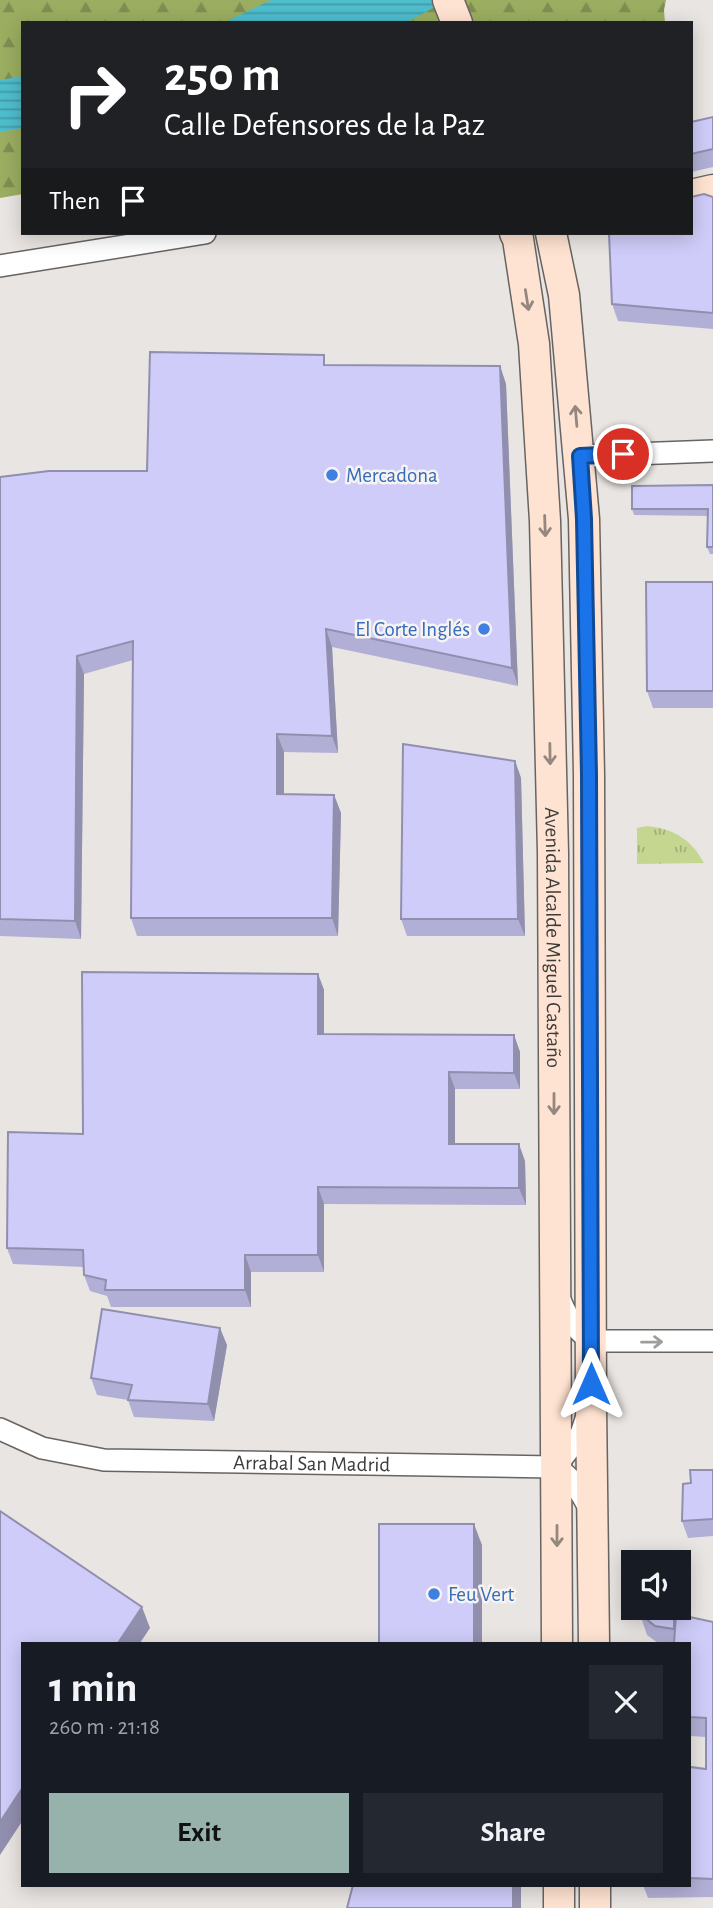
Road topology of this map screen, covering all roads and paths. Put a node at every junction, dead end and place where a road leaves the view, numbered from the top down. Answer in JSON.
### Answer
{"nodes":[{"id":1,"x":448,"y":0,"type":"edge"},
{"id":2,"x":456,"y":21,"type":"edge"},
{"id":3,"x":713,"y":190,"type":"edge"},
{"id":4,"x":693,"y":195,"type":"edge"},
{"id":5,"x":193,"y":235,"type":"edge"},
{"id":6,"x":516,"y":235,"type":"edge"},
{"id":7,"x":551,"y":235,"type":"edge"},
{"id":8,"x":0,"y":266,"type":"edge"},
{"id":9,"x":713,"y":452,"type":"edge"},
{"id":10,"x":580,"y":456,"type":"junction"},
{"id":11,"x":554,"y":1282,"type":"junction"},
{"id":12,"x":591,"y":1341,"type":"junction"},
{"id":13,"x":713,"y":1341,"type":"edge"},
{"id":14,"x":591,"y":1405,"type":"junction"},
{"id":15,"x":0,"y":1429,"type":"edge"},
{"id":16,"x":555,"y":1467,"type":"junction"},
{"id":17,"x":593,"y":1515,"type":"junction"},
{"id":18,"x":557,"y":1642,"type":"edge"},
{"id":19,"x":594,"y":1642,"type":"edge"},
{"id":20,"x":559,"y":1887,"type":"edge"},
{"id":21,"x":595,"y":1887,"type":"edge"},
{"id":22,"x":559,"y":1908,"type":"edge"},
{"id":23,"x":595,"y":1908,"type":"edge"}],
"edges":[{"from":1,"to":2,"type":"main road"},
{"from":3,"to":4,"type":"main road"},
{"from":5,"to":8,"type":"street"},
{"from":6,"to":11,"type":"main road","name":"Avenida Alcalde Miguel Castaño","one_way":true},
{"from":10,"to":7,"type":"main road","name":"Avenida Alcalde Miguel Castaño","one_way":true},
{"from":9,"to":10,"type":"street"},
{"from":10,"to":12,"type":"main road","name":"Avenida Alcalde Miguel Castaño"},
{"from":11,"to":12,"type":"street"},
{"from":11,"to":16,"type":"main road","name":"Avenida Alcalde Miguel Castaño"},
{"from":12,"to":13,"type":"street","one_way":true},
{"from":12,"to":14,"type":"main road","name":"Avenida Alcalde Miguel Castaño"},
{"from":14,"to":16,"type":"street"},
{"from":14,"to":17,"type":"main road","name":"Avenida Alcalde Miguel Castaño"},
{"from":15,"to":16,"type":"street","name":"Arrabal San Madrid"},
{"from":16,"to":17,"type":"street"},
{"from":16,"to":18,"type":"main road","name":"Avenida Alcalde Miguel Castaño","one_way":true},
{"from":17,"to":19,"type":"main road","name":"Avenida Alcalde Miguel Castaño"},
{"from":20,"to":22,"type":"main road"},
{"from":21,"to":23,"type":"main road"}]}
